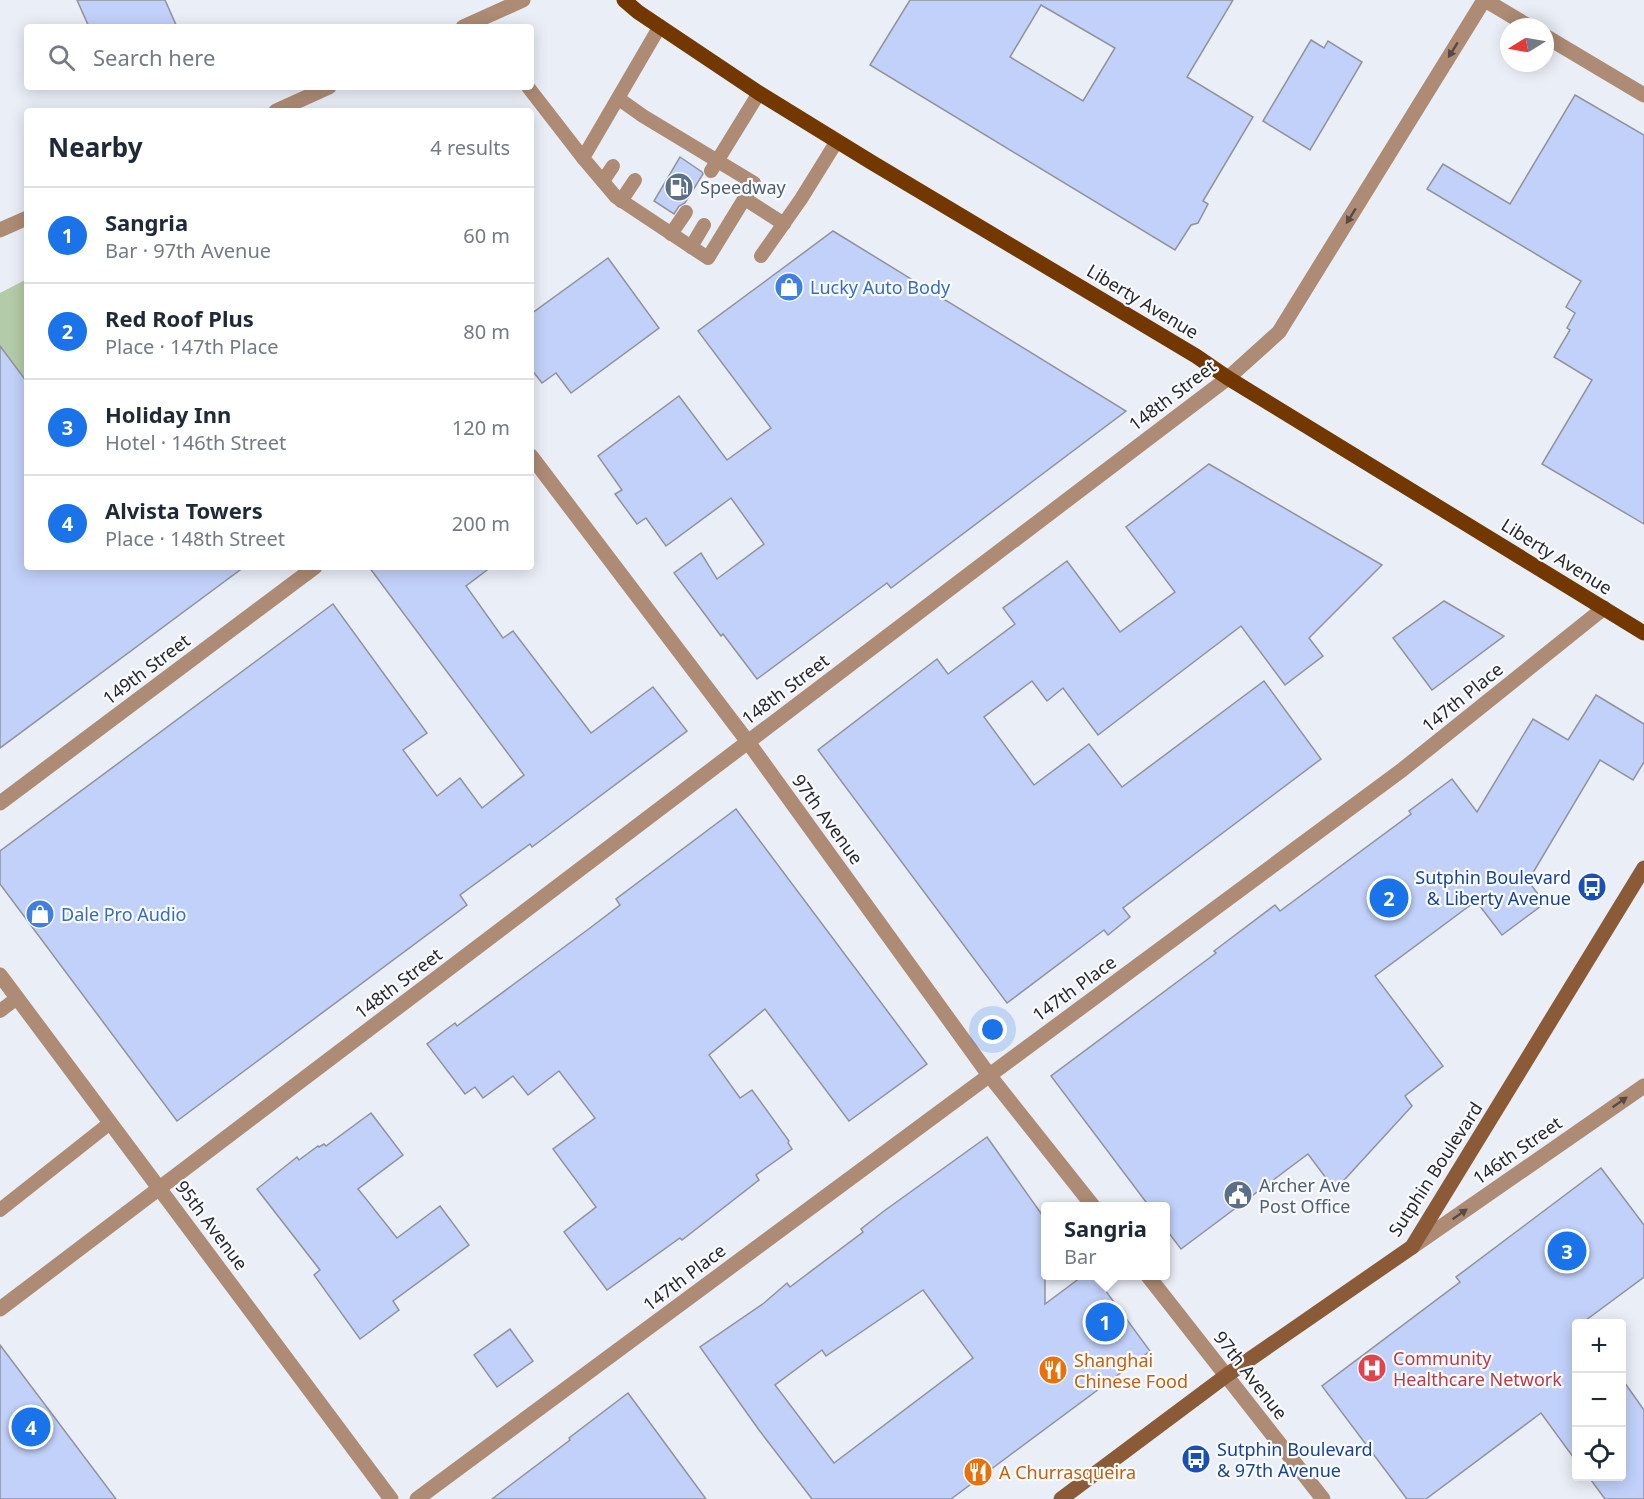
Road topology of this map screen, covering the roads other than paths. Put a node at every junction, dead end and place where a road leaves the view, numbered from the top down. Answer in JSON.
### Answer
{"nodes":[{"id":1,"x":523,"y":0,"type":"edge"},
{"id":2,"x":624,"y":0,"type":"edge"},
{"id":3,"x":1485,"y":0,"type":"edge"},
{"id":4,"x":1515,"y":18,"type":"edge"},
{"id":5,"x":481,"y":23,"type":"edge"},
{"id":6,"x":660,"y":26,"type":"junction"},
{"id":7,"x":1554,"y":41,"type":"edge"},
{"id":8,"x":322,"y":90,"type":"edge"},
{"id":9,"x":530,"y":90,"type":"edge"},
{"id":10,"x":759,"y":93,"type":"junction"},
{"id":11,"x":1644,"y":95,"type":"edge"},
{"id":12,"x":619,"y":99,"type":"junction"},
{"id":13,"x":284,"y":108,"type":"edge"},
{"id":14,"x":837,"y":141,"type":"junction"},
{"id":15,"x":583,"y":158,"type":"junction"},
{"id":16,"x":714,"y":165,"type":"junction"},
{"id":17,"x":613,"y":166,"type":"dead end"},
{"id":18,"x":635,"y":180,"type":"dead end"},
{"id":19,"x":603,"y":181,"type":"junction"},
{"id":20,"x":745,"y":199,"type":"junction"},
{"id":21,"x":621,"y":201,"type":"junction"},
{"id":22,"x":686,"y":212,"type":"dead end"},
{"id":23,"x":24,"y":219,"type":"edge"},
{"id":24,"x":784,"y":224,"type":"junction"},
{"id":25,"x":704,"y":225,"type":"dead end"},
{"id":26,"x":0,"y":230,"type":"edge"},
{"id":27,"x":671,"y":234,"type":"junction"},
{"id":28,"x":691,"y":247,"type":"junction"},
{"id":29,"x":761,"y":256,"type":"dead end"},
{"id":30,"x":1228,"y":378,"type":"junction"},
{"id":31,"x":534,"y":460,"type":"edge"},
{"id":32,"x":311,"y":570,"type":"edge"},
{"id":33,"x":1604,"y":608,"type":"junction"},
{"id":34,"x":1644,"y":633,"type":"edge"},
{"id":35,"x":748,"y":742,"type":"junction"},
{"id":36,"x":0,"y":803,"type":"edge"},
{"id":37,"x":1644,"y":868,"type":"edge"},
{"id":38,"x":0,"y":975,"type":"edge"},
{"id":39,"x":17,"y":998,"type":"junction"},
{"id":40,"x":0,"y":1011,"type":"edge"},
{"id":41,"x":989,"y":1075,"type":"junction"},
{"id":42,"x":1644,"y":1086,"type":"edge"},
{"id":43,"x":110,"y":1123,"type":"junction"},
{"id":44,"x":160,"y":1188,"type":"junction"},
{"id":45,"x":1090,"y":1202,"type":"edge"},
{"id":46,"x":0,"y":1210,"type":"edge"},
{"id":47,"x":1412,"y":1247,"type":"junction"},
{"id":48,"x":1152,"y":1280,"type":"edge"},
{"id":49,"x":0,"y":1309,"type":"edge"},
{"id":50,"x":1227,"y":1375,"type":"junction"},
{"id":51,"x":391,"y":1499,"type":"edge"},
{"id":52,"x":417,"y":1499,"type":"edge"},
{"id":53,"x":1061,"y":1499,"type":"edge"},
{"id":54,"x":1323,"y":1499,"type":"edge"}],
"edges":[{"from":1,"to":5,"type":"street"},
{"from":2,"to":6,"type":"main road","name":"Liberty Avenue"},
{"from":3,"to":4,"type":"street"},
{"from":3,"to":30,"type":"street","name":"148th Street","one_way":true},
{"from":6,"to":10,"type":"main road","name":"Liberty Avenue"},
{"from":6,"to":12,"type":"lane"},
{"from":7,"to":11,"type":"street"},
{"from":8,"to":13,"type":"street"},
{"from":9,"to":15,"type":"lane"},
{"from":10,"to":14,"type":"main road","name":"Liberty Avenue"},
{"from":10,"to":16,"type":"lane"},
{"from":12,"to":15,"type":"lane"},
{"from":12,"to":16,"type":"lane"},
{"from":14,"to":24,"type":"lane"},
{"from":14,"to":30,"type":"main road","name":"Liberty Avenue"},
{"from":15,"to":19,"type":"lane"},
{"from":16,"to":20,"type":"lane"},
{"from":17,"to":19,"type":"lane"},
{"from":18,"to":21,"type":"lane"},
{"from":19,"to":21,"type":"lane"},
{"from":20,"to":24,"type":"lane"},
{"from":20,"to":28,"type":"lane"},
{"from":21,"to":27,"type":"lane"},
{"from":22,"to":27,"type":"lane"},
{"from":23,"to":26,"type":"street"},
{"from":24,"to":29,"type":"lane"},
{"from":25,"to":28,"type":"lane"},
{"from":27,"to":28,"type":"lane"},
{"from":30,"to":33,"type":"main road","name":"Liberty Avenue"},
{"from":30,"to":35,"type":"street","name":"148th Street"},
{"from":31,"to":35,"type":"street","name":"97th Avenue"},
{"from":32,"to":36,"type":"street","name":"149th Street"},
{"from":33,"to":34,"type":"main road","name":"Liberty Avenue"},
{"from":33,"to":41,"type":"street","name":"147th Place"},
{"from":35,"to":41,"type":"street","name":"97th Avenue"},
{"from":35,"to":44,"type":"street","name":"148th Street"},
{"from":37,"to":47,"type":"main road","name":"Sutphin Boulevard"},
{"from":38,"to":39,"type":"street","name":"95th Avenue"},
{"from":39,"to":40,"type":"lane"},
{"from":39,"to":43,"type":"street","name":"95th Avenue"},
{"from":41,"to":45,"type":"street","name":"97th Avenue"},
{"from":41,"to":52,"type":"street","name":"147th Place"},
{"from":47,"to":42,"type":"street","name":"146th Street","one_way":true},
{"from":43,"to":44,"type":"street","name":"95th Avenue"},
{"from":43,"to":46,"type":"lane"},
{"from":44,"to":49,"type":"street","name":"148th Street"},
{"from":44,"to":51,"type":"street","name":"95th Avenue"},
{"from":47,"to":50,"type":"main road","name":"Sutphin Boulevard"},
{"from":48,"to":50,"type":"street","name":"97th Avenue"},
{"from":50,"to":53,"type":"main road","name":"Sutphin Boulevard"},
{"from":50,"to":54,"type":"street","name":"97th Avenue"}]}
